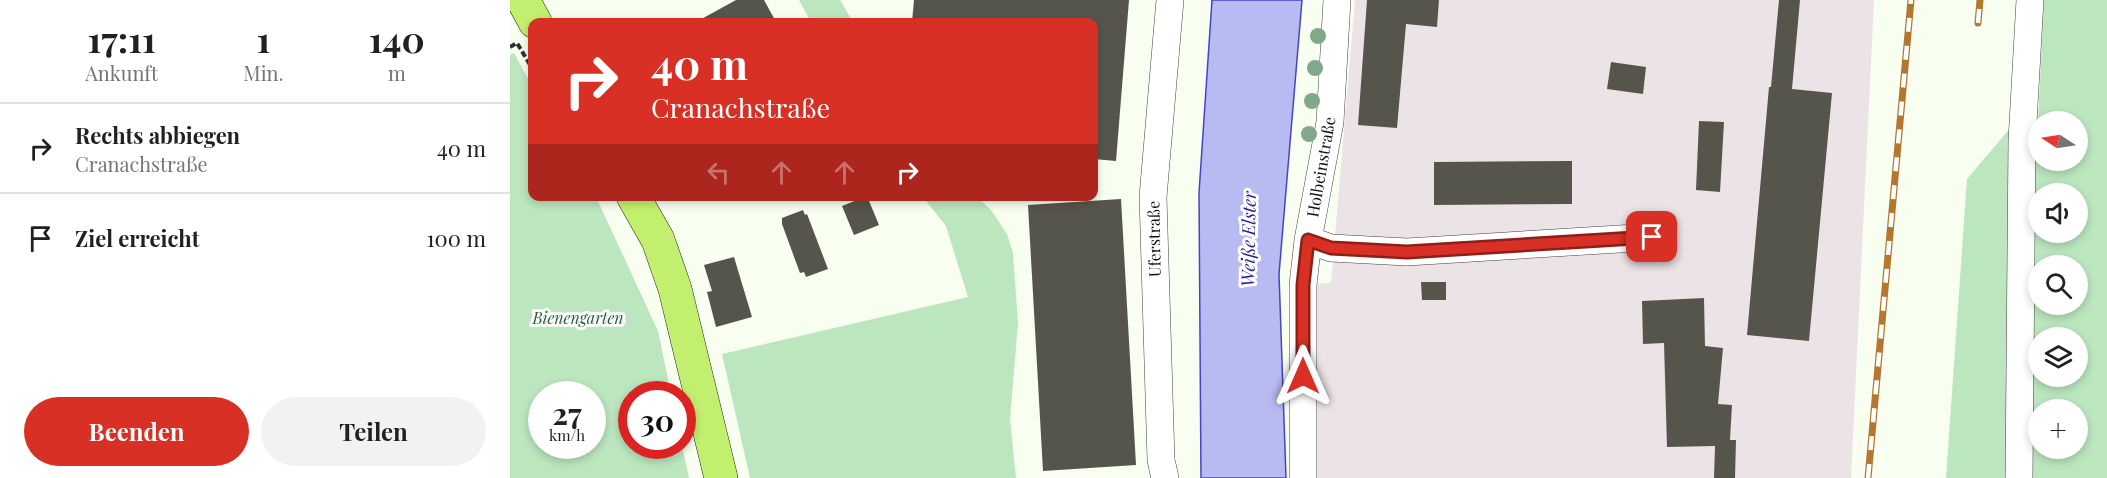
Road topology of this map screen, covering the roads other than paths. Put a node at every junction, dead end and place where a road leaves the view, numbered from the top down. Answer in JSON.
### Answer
{"nodes":[{"id":1,"x":523,"y":0,"type":"edge"},
{"id":2,"x":1170,"y":0,"type":"edge"},
{"id":3,"x":1337,"y":0,"type":"edge"},
{"id":4,"x":2030,"y":0,"type":"edge"},
{"id":5,"x":533,"y":18,"type":"edge"},
{"id":6,"x":636,"y":201,"type":"edge"},
{"id":7,"x":1652,"y":237,"type":"dead end"},
{"id":8,"x":1308,"y":240,"type":"junction"},
{"id":9,"x":721,"y":478,"type":"edge"},
{"id":10,"x":1165,"y":478,"type":"edge"},
{"id":11,"x":1303,"y":478,"type":"edge"},
{"id":12,"x":2019,"y":478,"type":"edge"}],
"edges":[{"from":1,"to":5,"type":"main road"},
{"from":2,"to":10,"type":"street","name":"Uferstraße"},
{"from":3,"to":8,"type":"street","name":"Holbeinstraße"},
{"from":4,"to":12,"type":"street"},
{"from":6,"to":9,"type":"main road"},
{"from":7,"to":8,"type":"street"},
{"from":8,"to":11,"type":"street","name":"Holbeinstraße"}]}
